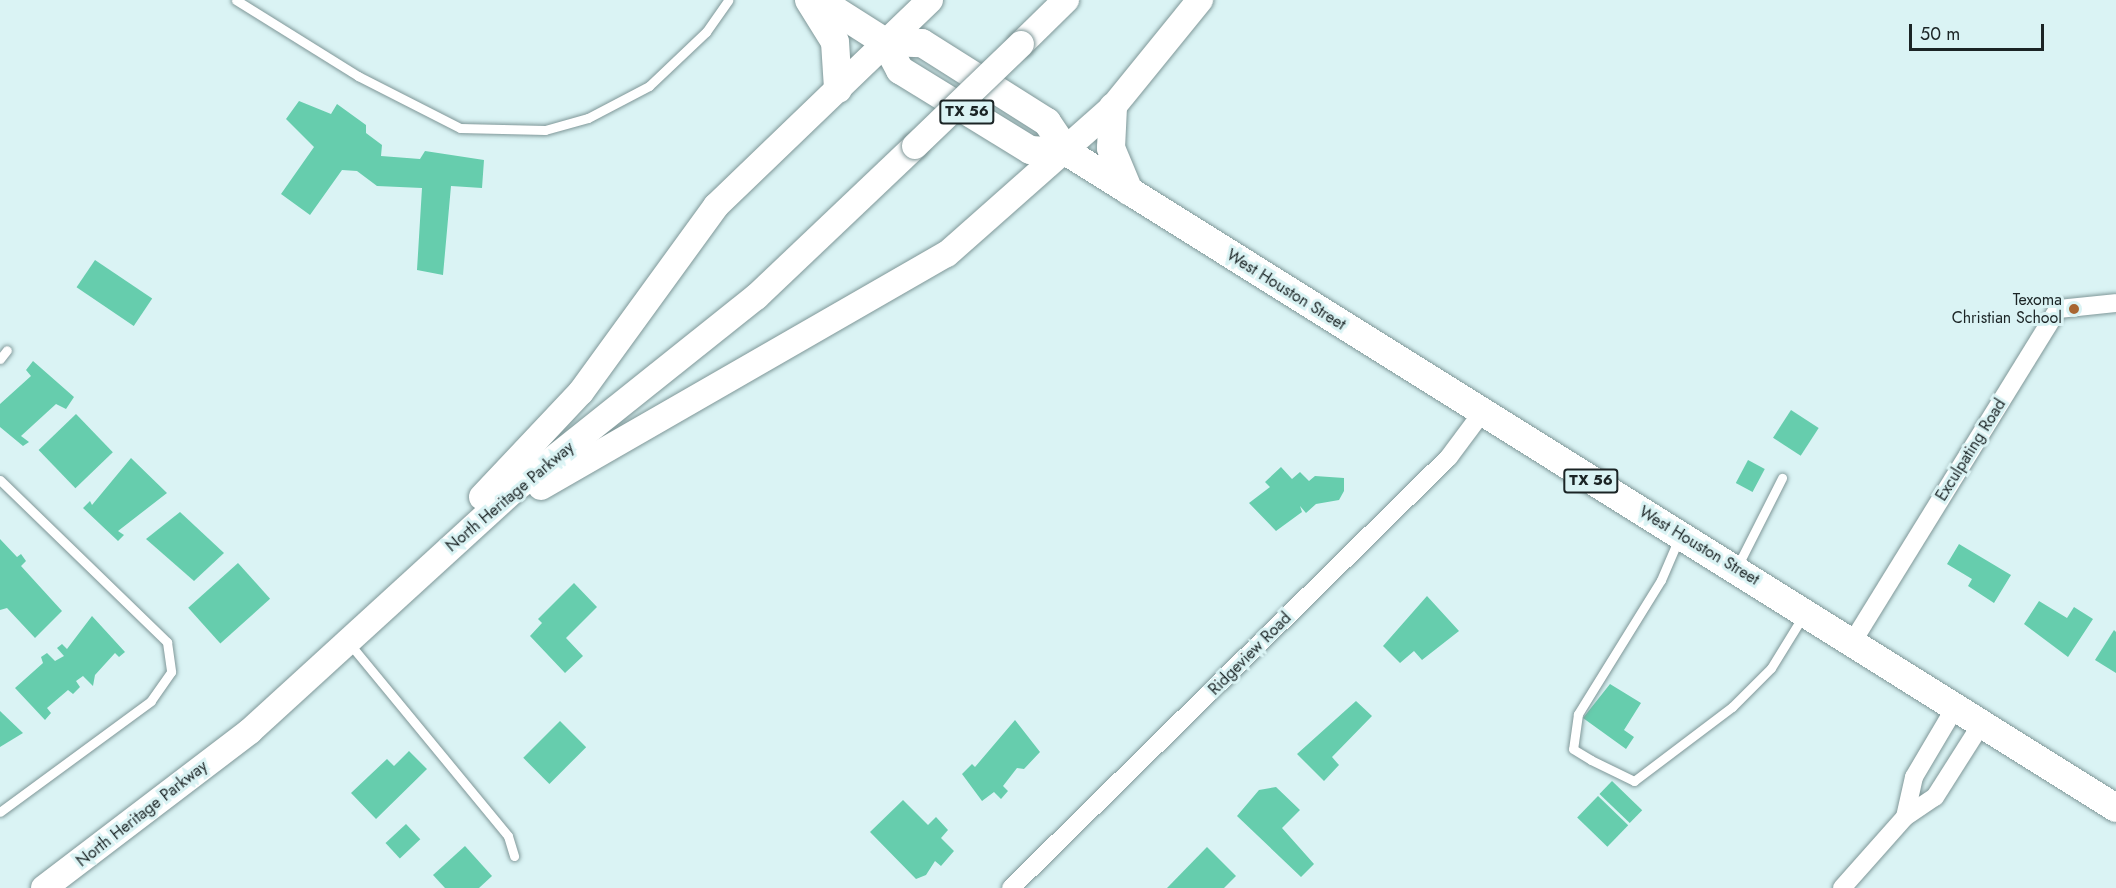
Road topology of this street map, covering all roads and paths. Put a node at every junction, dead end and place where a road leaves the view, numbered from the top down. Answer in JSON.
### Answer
{"nodes":[{"id":1,"x":236,"y":0,"type":"edge"},
{"id":2,"x":728,"y":0,"type":"edge"},
{"id":3,"x":809,"y":0,"type":"edge"},
{"id":4,"x":819,"y":0,"type":"edge"},
{"id":5,"x":930,"y":0,"type":"edge"},
{"id":6,"x":1066,"y":0,"type":"edge"},
{"id":7,"x":1200,"y":0,"type":"edge"},
{"id":8,"x":885,"y":42,"type":"junction"},
{"id":9,"x":838,"y":89,"type":"junction"},
{"id":10,"x":1113,"y":107,"type":"junction"},
{"id":11,"x":1067,"y":152,"type":"junction"},
{"id":12,"x":1130,"y":191,"type":"junction"},
{"id":13,"x":2116,"y":303,"type":"edge"},
{"id":14,"x":7,"y":350,"type":"dead end"},
{"id":15,"x":0,"y":359,"type":"edge"},
{"id":16,"x":1481,"y":414,"type":"junction"},
{"id":17,"x":1782,"y":478,"type":"dead end"},
{"id":18,"x":0,"y":480,"type":"edge"},
{"id":19,"x":1680,"y":535,"type":"junction"},
{"id":20,"x":429,"y":565,"type":"junction"},
{"id":21,"x":1736,"y":569,"type":"junction"},
{"id":22,"x":1806,"y":611,"type":"junction"},
{"id":23,"x":1853,"y":641,"type":"junction"},
{"id":24,"x":348,"y":642,"type":"junction"},
{"id":25,"x":1956,"y":706,"type":"junction"},
{"id":26,"x":1982,"y":723,"type":"junction"},
{"id":27,"x":2116,"y":808,"type":"edge"},
{"id":28,"x":0,"y":812,"type":"edge"},
{"id":29,"x":1905,"y":816,"type":"junction"},
{"id":30,"x":514,"y":856,"type":"dead end"},
{"id":31,"x":44,"y":888,"type":"edge"},
{"id":32,"x":1011,"y":888,"type":"edge"},
{"id":33,"x":1842,"y":888,"type":"edge"}],
"edges":[{"from":1,"to":2,"type":"lane"},
{"from":3,"to":9,"type":"main road"},
{"from":4,"to":8,"type":"main road"},
{"from":5,"to":8,"type":"main road"},
{"from":6,"to":20,"type":"main road","name":"North Heritage Parkway","bridge":true},
{"from":7,"to":10,"type":"main road"},
{"from":8,"to":9,"type":"main road"},
{"from":8,"to":11,"type":"main road","name":"West Houston Street","number":"TX 56"},
{"from":9,"to":20,"type":"main road"},
{"from":10,"to":11,"type":"main road"},
{"from":10,"to":12,"type":"main road"},
{"from":11,"to":12,"type":"main road","name":"West Houston Street","number":"TX 56"},
{"from":11,"to":20,"type":"main road"},
{"from":12,"to":16,"type":"main road","name":"West Houston Street","number":"TX 56"},
{"from":13,"to":23,"type":"street","name":"Exculpating Road"},
{"from":14,"to":15,"type":"lane"},
{"from":16,"to":19,"type":"main road","name":"West Houston Street","number":"TX 56"},
{"from":16,"to":32,"type":"street","name":"Ridgeview Road"},
{"from":17,"to":21,"type":"lane"},
{"from":18,"to":28,"type":"lane"},
{"from":19,"to":21,"type":"main road","name":"West Houston Street","number":"TX 56"},
{"from":19,"to":22,"type":"lane"},
{"from":20,"to":24,"type":"main road","name":"North Heritage Parkway"},
{"from":21,"to":22,"type":"main road","name":"West Houston Street","number":"TX 56"},
{"from":22,"to":23,"type":"main road","name":"West Houston Street","number":"TX 56"},
{"from":23,"to":25,"type":"main road","name":"West Houston Street","number":"TX 56"},
{"from":24,"to":30,"type":"lane"},
{"from":24,"to":31,"type":"main road","name":"North Heritage Parkway"},
{"from":25,"to":26,"type":"main road","name":"West Houston Street","number":"TX 56"},
{"from":25,"to":29,"type":"street"},
{"from":26,"to":27,"type":"main road","name":"West Houston Street","number":"TX 56"},
{"from":26,"to":29,"type":"street"},
{"from":29,"to":33,"type":"street"}]}
